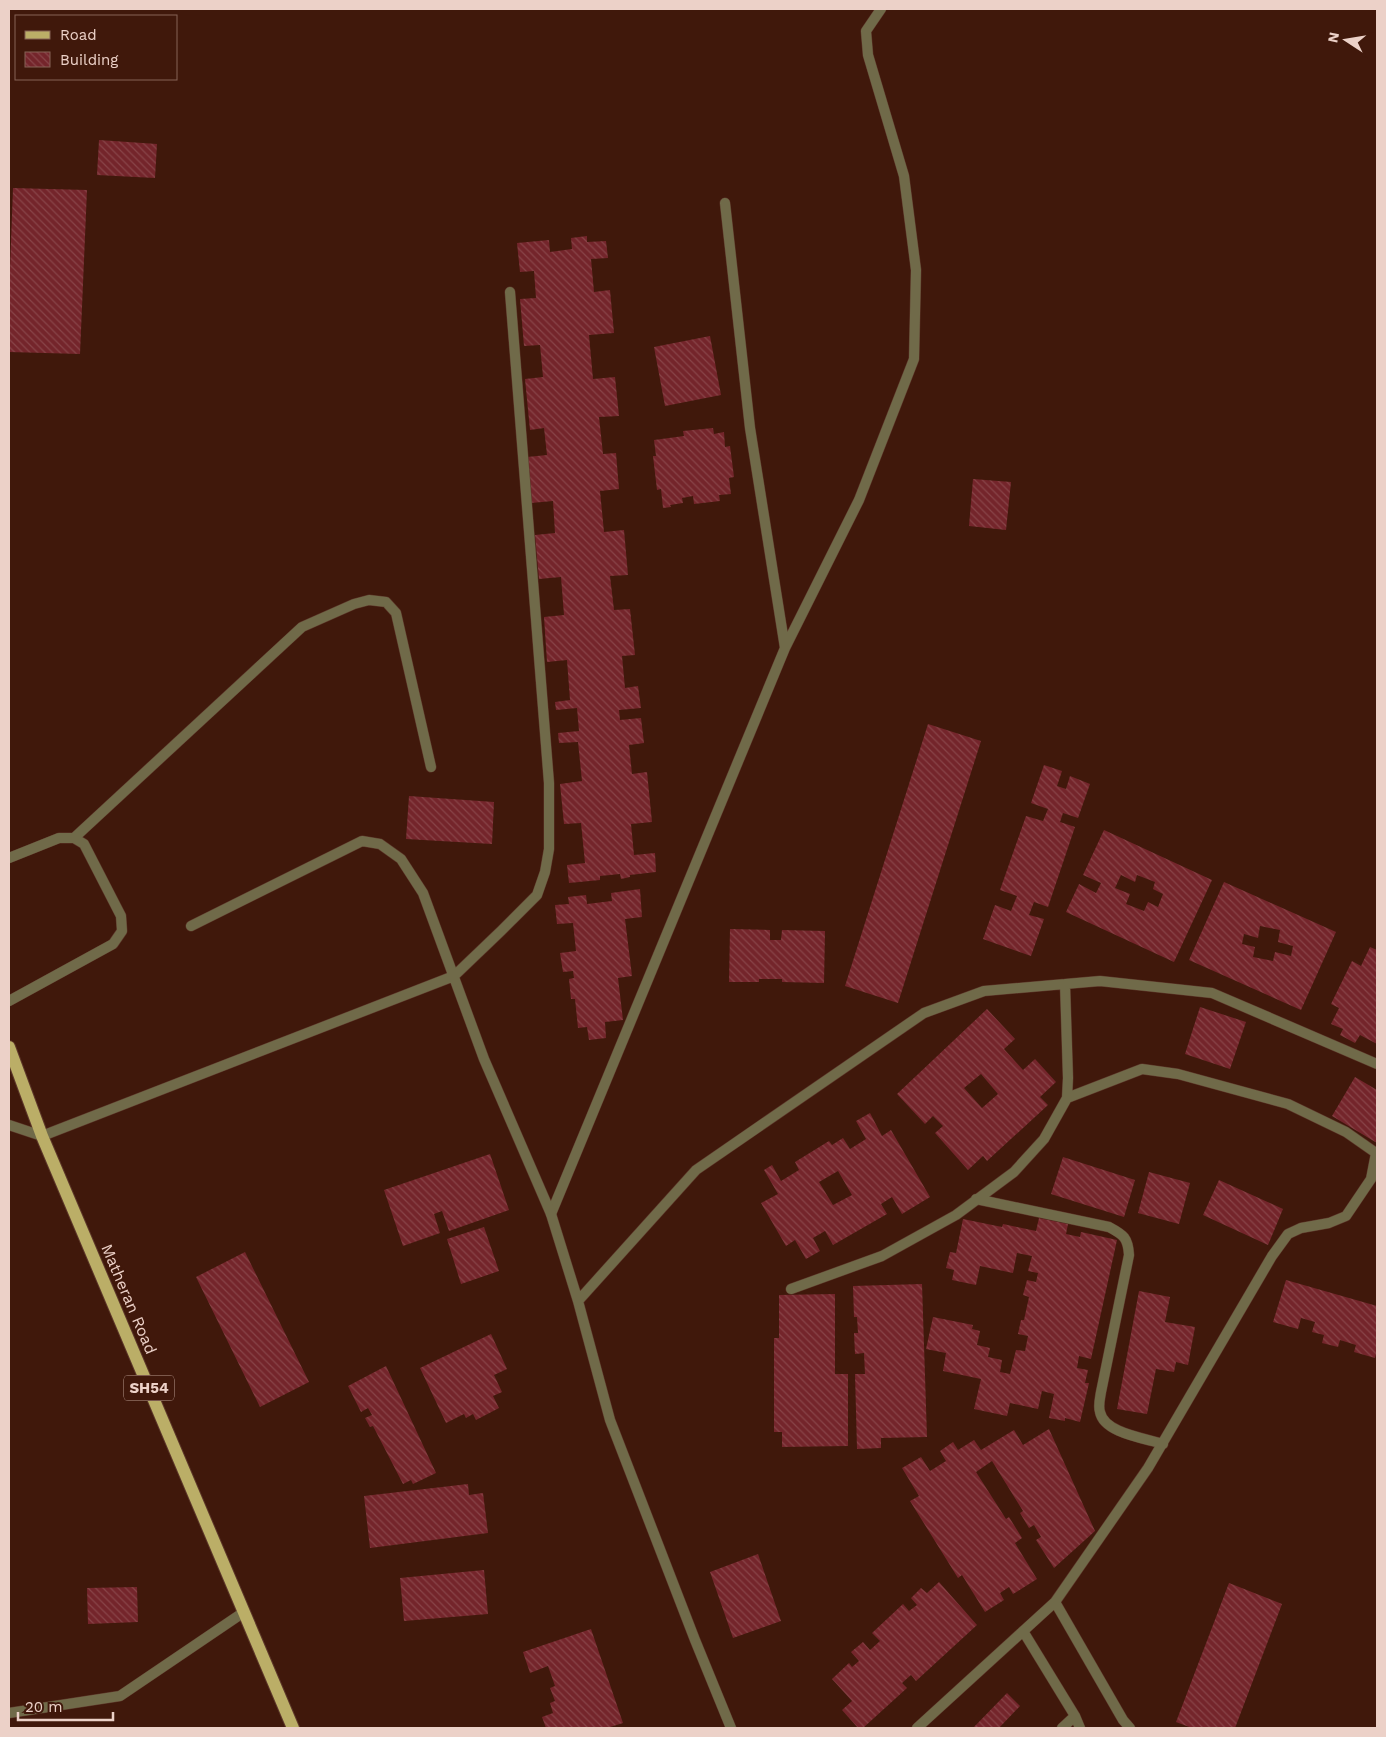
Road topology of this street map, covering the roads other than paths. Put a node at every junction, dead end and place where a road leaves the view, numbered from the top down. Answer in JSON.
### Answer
{"nodes":[{"id":1,"x":881,"y":9,"type":"edge"},
{"id":2,"x":724,"y":203,"type":"dead end"},
{"id":3,"x":510,"y":292,"type":"dead end"},
{"id":4,"x":785,"y":648,"type":"junction"},
{"id":5,"x":431,"y":767,"type":"dead end"},
{"id":6,"x":74,"y":838,"type":"junction"},
{"id":7,"x":9,"y":858,"type":"edge"},
{"id":8,"x":191,"y":926,"type":"dead end"},
{"id":9,"x":454,"y":976,"type":"junction"},
{"id":10,"x":1065,"y":984,"type":"junction"},
{"id":11,"x":9,"y":1001,"type":"edge"},
{"id":12,"x":9,"y":1047,"type":"edge"},
{"id":13,"x":1377,"y":1064,"type":"edge"},
{"id":14,"x":1067,"y":1098,"type":"junction"},
{"id":15,"x":9,"y":1125,"type":"edge"},
{"id":16,"x":42,"y":1136,"type":"junction"},
{"id":17,"x":976,"y":1200,"type":"junction"},
{"id":18,"x":551,"y":1214,"type":"junction"},
{"id":19,"x":791,"y":1289,"type":"dead end"},
{"id":20,"x":578,"y":1301,"type":"junction"},
{"id":21,"x":1163,"y":1444,"type":"junction"},
{"id":22,"x":1055,"y":1602,"type":"junction"},
{"id":23,"x":244,"y":1612,"type":"junction"},
{"id":24,"x":1023,"y":1631,"type":"junction"},
{"id":25,"x":9,"y":1713,"type":"edge"},
{"id":26,"x":1075,"y":1716,"type":"junction"},
{"id":27,"x":293,"y":1728,"type":"edge"},
{"id":28,"x":731,"y":1728,"type":"edge"},
{"id":29,"x":918,"y":1728,"type":"edge"},
{"id":30,"x":1062,"y":1728,"type":"edge"},
{"id":31,"x":1080,"y":1728,"type":"edge"},
{"id":32,"x":1130,"y":1728,"type":"edge"}],
"edges":[{"from":1,"to":4,"type":"street"},
{"from":2,"to":4,"type":"street"},
{"from":3,"to":9,"type":"street"},
{"from":4,"to":18,"type":"street"},
{"from":5,"to":6,"type":"street"},
{"from":6,"to":7,"type":"street"},
{"from":6,"to":11,"type":"street"},
{"from":8,"to":9,"type":"street"},
{"from":9,"to":16,"type":"street"},
{"from":9,"to":18,"type":"street"},
{"from":10,"to":13,"type":"street"},
{"from":10,"to":14,"type":"street"},
{"from":10,"to":20,"type":"street"},
{"from":12,"to":16,"type":"main road","name":"Matheran Road","number":"SH54"},
{"from":14,"to":17,"type":"street"},
{"from":14,"to":21,"type":"street"},
{"from":15,"to":16,"type":"street"},
{"from":16,"to":23,"type":"main road","name":"Matheran Road","number":"SH54"},
{"from":17,"to":19,"type":"street"},
{"from":17,"to":21,"type":"street"},
{"from":18,"to":20,"type":"street"},
{"from":20,"to":28,"type":"street"},
{"from":21,"to":22,"type":"street"},
{"from":22,"to":24,"type":"street"},
{"from":22,"to":32,"type":"street"},
{"from":23,"to":25,"type":"street"},
{"from":23,"to":27,"type":"main road","name":"Matheran Road","number":"SH54"},
{"from":24,"to":26,"type":"street"},
{"from":24,"to":29,"type":"street"},
{"from":26,"to":30,"type":"street"},
{"from":26,"to":31,"type":"street"}]}
